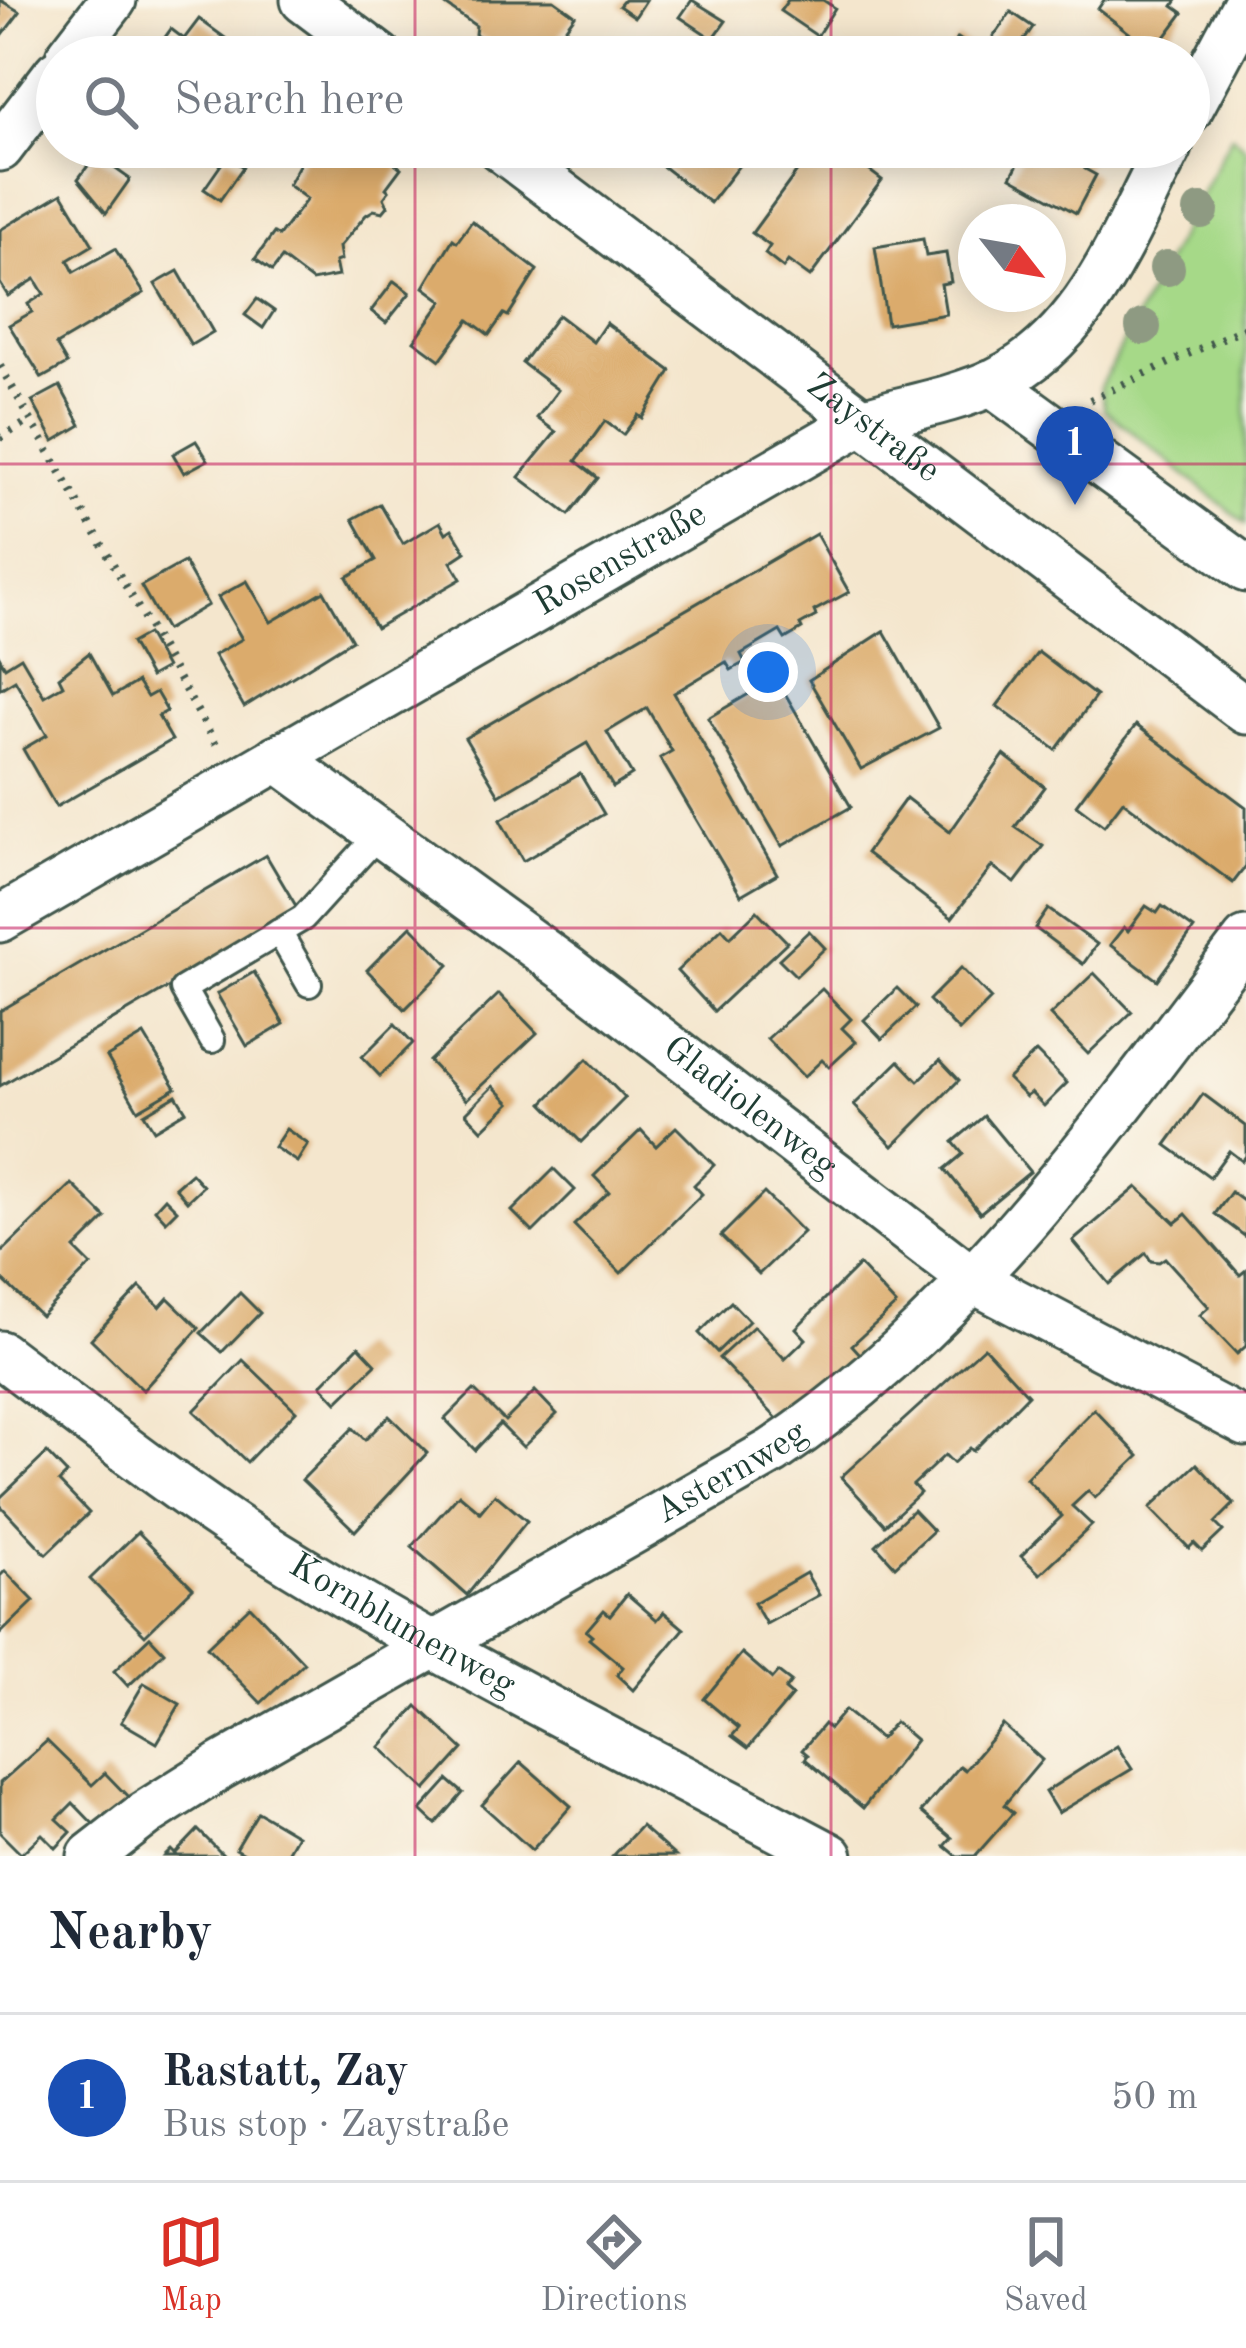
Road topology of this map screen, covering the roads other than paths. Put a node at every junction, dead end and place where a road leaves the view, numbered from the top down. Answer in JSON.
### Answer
{"nodes":[{"id":1,"x":113,"y":0,"type":"edge"},
{"id":2,"x":304,"y":0,"type":"edge"},
{"id":3,"x":1246,"y":4,"type":"edge"},
{"id":4,"x":85,"y":36,"type":"edge"},
{"id":5,"x":352,"y":36,"type":"edge"},
{"id":6,"x":1210,"y":71,"type":"edge"},
{"id":7,"x":36,"y":101,"type":"edge"},
{"id":8,"x":0,"y":148,"type":"edge"},
{"id":9,"x":527,"y":168,"type":"edge"},
{"id":10,"x":1158,"y":168,"type":"edge"},
{"id":11,"x":992,"y":383,"type":"junction"},
{"id":12,"x":862,"y":421,"type":"junction"},
{"id":13,"x":1246,"y":569,"type":"edge"},
{"id":14,"x":1243,"y":703,"type":"edge"},
{"id":15,"x":278,"y":758,"type":"junction"},
{"id":16,"x":380,"y":833,"type":"junction"},
{"id":17,"x":0,"y":919,"type":"edge"},
{"id":18,"x":279,"y":932,"type":"junction"},
{"id":19,"x":1246,"y":940,"type":"edge"},
{"id":20,"x":309,"y":984,"type":"dead end"},
{"id":21,"x":212,"y":1040,"type":"dead end"},
{"id":22,"x":973,"y":1280,"type":"junction"},
{"id":23,"x":0,"y":1354,"type":"edge"},
{"id":24,"x":1246,"y":1423,"type":"edge"},
{"id":25,"x":435,"y":1646,"type":"junction"},
{"id":26,"x":92,"y":1856,"type":"edge"},
{"id":27,"x":830,"y":1856,"type":"edge"}],
"edges":[{"from":1,"to":4,"type":"street"},
{"from":2,"to":5,"type":"street"},
{"from":3,"to":6,"type":"street"},
{"from":7,"to":8,"type":"street"},
{"from":9,"to":12,"type":"street","name":"Zaystraße"},
{"from":10,"to":11,"type":"street","name":"Rosenstraße"},
{"from":11,"to":12,"type":"street","name":"Rosenstraße"},
{"from":11,"to":13,"type":"street"},
{"from":12,"to":14,"type":"street","name":"Zaystraße"},
{"from":12,"to":15,"type":"street","name":"Rosenstraße"},
{"from":15,"to":16,"type":"street","name":"Gladiolenweg"},
{"from":15,"to":17,"type":"street","name":"Rosenstraße"},
{"from":16,"to":18,"type":"lane"},
{"from":16,"to":22,"type":"street","name":"Gladiolenweg"},
{"from":18,"to":20,"type":"lane"},
{"from":18,"to":21,"type":"lane"},
{"from":19,"to":22,"type":"street","name":"Asternweg"},
{"from":22,"to":24,"type":"street","name":"Gladiolenweg"},
{"from":22,"to":25,"type":"street","name":"Asternweg"},
{"from":23,"to":25,"type":"street","name":"Kornblumenweg"},
{"from":25,"to":26,"type":"street","name":"Asternweg"},
{"from":25,"to":27,"type":"street","name":"Kornblumenweg"}]}
